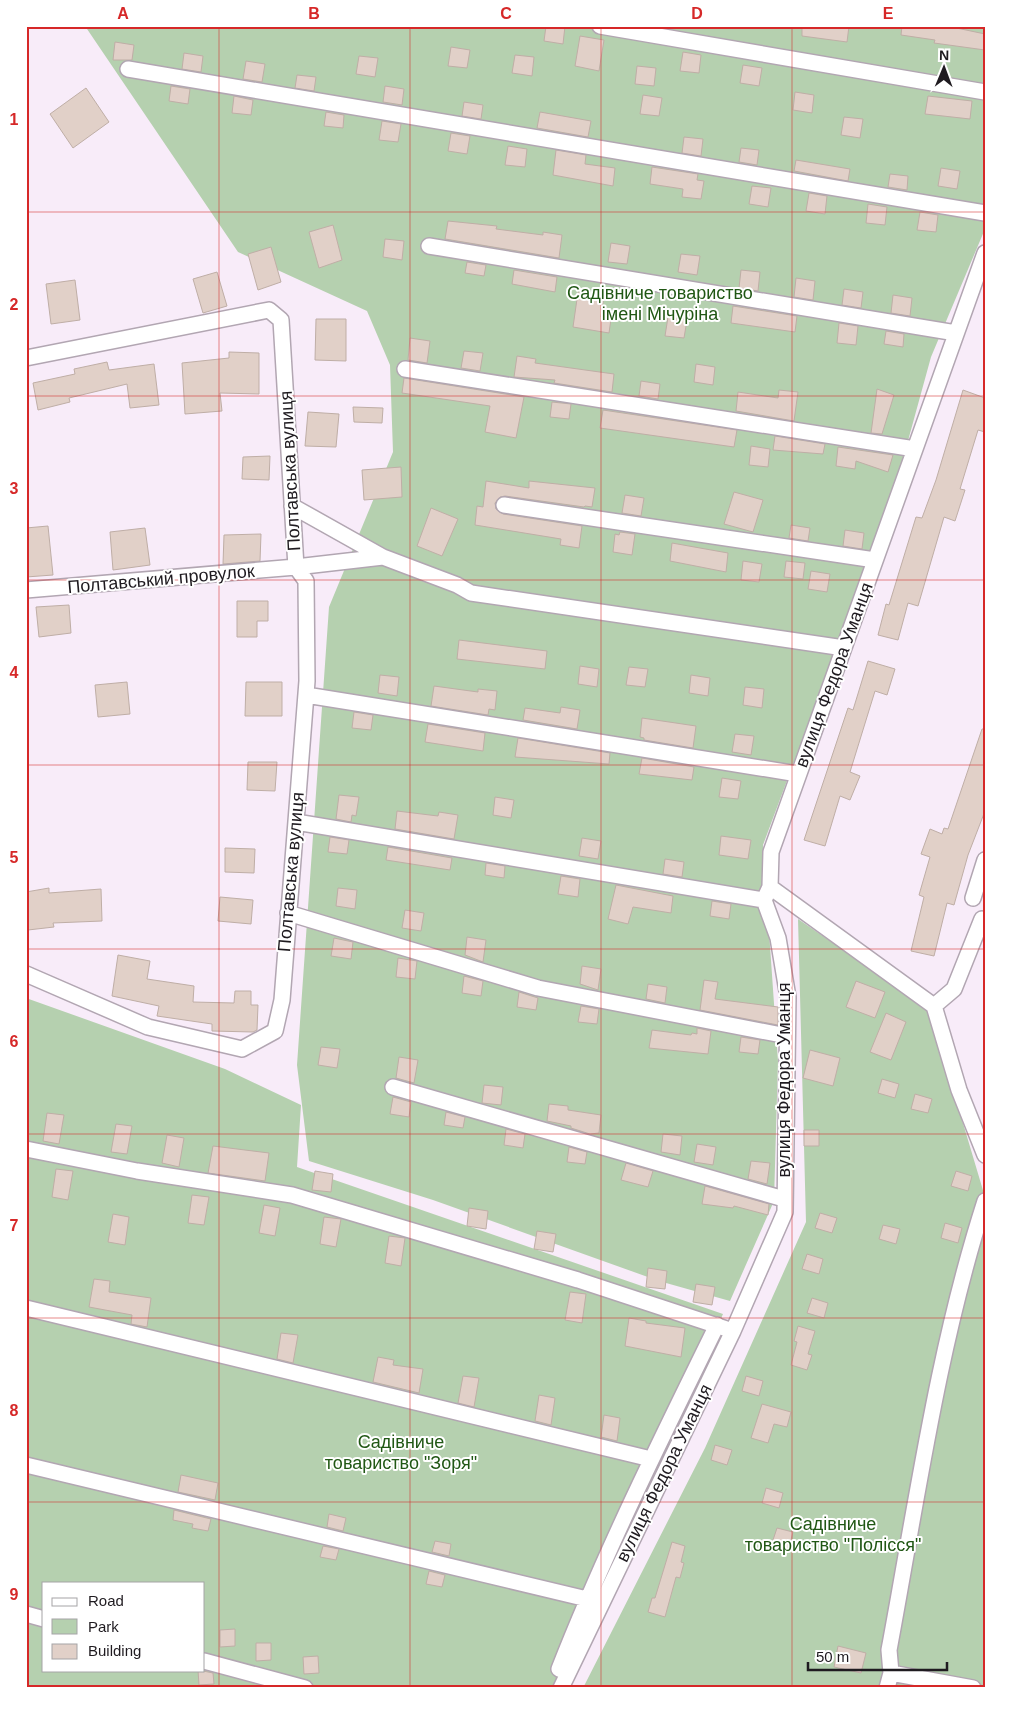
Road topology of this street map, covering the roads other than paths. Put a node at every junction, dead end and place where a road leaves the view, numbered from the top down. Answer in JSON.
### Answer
{"nodes":[{"id":1,"x":600,"y":26,"type":"edge"},
{"id":2,"x":128,"y":69,"type":"dead end"},
{"id":3,"x":985,"y":92,"type":"edge"},
{"id":4,"x":985,"y":214,"type":"edge"},
{"id":5,"x":429,"y":246,"type":"dead end"},
{"id":6,"x":985,"y":253,"type":"edge"},
{"id":7,"x":956,"y":333,"type":"junction"},
{"id":8,"x":26,"y":358,"type":"edge"},
{"id":9,"x":405,"y":369,"type":"dead end"},
{"id":10,"x":915,"y":449,"type":"junction"},
{"id":11,"x":504,"y":505,"type":"dead end"},
{"id":12,"x":292,"y":506,"type":"junction"},
{"id":13,"x":383,"y":557,"type":"junction"},
{"id":14,"x":875,"y":560,"type":"junction"},
{"id":15,"x":296,"y":567,"type":"junction"},
{"id":16,"x":26,"y":590,"type":"edge"},
{"id":17,"x":844,"y":648,"type":"junction"},
{"id":18,"x":306,"y":695,"type":"junction"},
{"id":19,"x":798,"y":774,"type":"junction"},
{"id":20,"x":296,"y":822,"type":"junction"},
{"id":21,"x":985,"y":860,"type":"edge"},
{"id":22,"x":767,"y":893,"type":"junction"},
{"id":23,"x":972,"y":898,"type":"dead end"},
{"id":24,"x":288,"y":913,"type":"junction"},
{"id":25,"x":982,"y":919,"type":"dead end"},
{"id":26,"x":26,"y":974,"type":"edge"},
{"id":27,"x":934,"y":1006,"type":"junction"},
{"id":28,"x":787,"y":1036,"type":"junction"},
{"id":29,"x":393,"y":1087,"type":"dead end"},
{"id":30,"x":26,"y":1149,"type":"edge"},
{"id":31,"x":985,"y":1155,"type":"edge"},
{"id":32,"x":784,"y":1199,"type":"junction"},
{"id":33,"x":985,"y":1201,"type":"edge"},
{"id":34,"x":26,"y":1308,"type":"edge"},
{"id":35,"x":717,"y":1325,"type":"junction"},
{"id":36,"x":733,"y":1331,"type":"junction"},
{"id":37,"x":651,"y":1459,"type":"junction"},
{"id":38,"x":26,"y":1465,"type":"edge"},
{"id":39,"x":587,"y":1599,"type":"junction"},
{"id":40,"x":26,"y":1614,"type":"edge"},
{"id":41,"x":42,"y":1618,"type":"edge"},
{"id":42,"x":205,"y":1661,"type":"edge"},
{"id":43,"x":891,"y":1672,"type":"junction"},
{"id":44,"x":306,"y":1688,"type":"edge"},
{"id":45,"x":552,"y":1688,"type":"edge"},
{"id":46,"x":561,"y":1688,"type":"edge"},
{"id":47,"x":887,"y":1688,"type":"edge"},
{"id":48,"x":973,"y":1688,"type":"edge"}],
"edges":[{"from":1,"to":3,"type":"street"},
{"from":2,"to":4,"type":"street"},
{"from":5,"to":7,"type":"street"},
{"from":6,"to":7,"type":"street","name":"вулиця Федора Уманця"},
{"from":7,"to":10,"type":"street","name":"вулиця Федора Уманця"},
{"from":8,"to":12,"type":"street","name":"Полтавська вулиця"},
{"from":9,"to":10,"type":"street"},
{"from":10,"to":14,"type":"street","name":"вулиця Федора Уманця"},
{"from":11,"to":14,"type":"street"},
{"from":12,"to":13,"type":"street"},
{"from":12,"to":15,"type":"street","name":"Полтавська вулиця"},
{"from":13,"to":15,"type":"street","name":"Полтавський провулок"},
{"from":13,"to":17,"type":"street"},
{"from":14,"to":17,"type":"street","name":"вулиця Федора Уманця"},
{"from":15,"to":16,"type":"street","name":"Полтавський провулок"},
{"from":15,"to":18,"type":"street","name":"Полтавська вулиця"},
{"from":17,"to":19,"type":"street","name":"вулиця Федора Уманця"},
{"from":18,"to":19,"type":"street"},
{"from":18,"to":20,"type":"street","name":"Полтавська вулиця"},
{"from":19,"to":22,"type":"street","name":"вулиця Федора Уманця"},
{"from":20,"to":22,"type":"street"},
{"from":20,"to":24,"type":"street","name":"Полтавська вулиця"},
{"from":21,"to":23,"type":"street"},
{"from":22,"to":27,"type":"street"},
{"from":22,"to":28,"type":"street","name":"вулиця Федора Уманця"},
{"from":24,"to":26,"type":"street","name":"Полтавська вулиця"},
{"from":24,"to":28,"type":"street"},
{"from":25,"to":27,"type":"street"},
{"from":27,"to":31,"type":"street"},
{"from":28,"to":32,"type":"street","name":"вулиця Федора Уманця"},
{"from":29,"to":32,"type":"street"},
{"from":30,"to":35,"type":"street"},
{"from":32,"to":36,"type":"street","name":"вулиця Федора Уманця"},
{"from":33,"to":43,"type":"street"},
{"from":34,"to":37,"type":"street"},
{"from":35,"to":36,"type":"street"},
{"from":35,"to":37,"type":"street"},
{"from":36,"to":46,"type":"street","name":"вулиця Федора Уманця"},
{"from":37,"to":39,"type":"street"},
{"from":38,"to":39,"type":"street"},
{"from":39,"to":45,"type":"street"},
{"from":40,"to":41,"type":"street"},
{"from":42,"to":44,"type":"street"},
{"from":43,"to":47,"type":"street"},
{"from":43,"to":48,"type":"street"}]}
